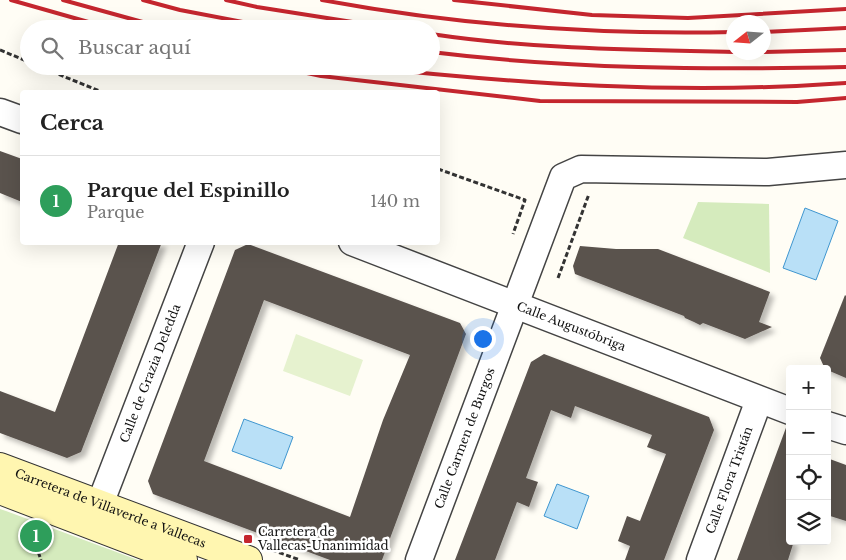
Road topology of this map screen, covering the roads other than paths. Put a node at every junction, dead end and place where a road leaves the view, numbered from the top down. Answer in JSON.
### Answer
{"nodes":[{"id":1,"x":0,"y":112,"type":"edge"},
{"id":2,"x":20,"y":119,"type":"edge"},
{"id":3,"x":846,"y":165,"type":"edge"},
{"id":4,"x":200,"y":245,"type":"edge"},
{"id":5,"x":360,"y":245,"type":"edge"},
{"id":6,"x":513,"y":304,"type":"junction"},
{"id":7,"x":759,"y":400,"type":"junction"},
{"id":8,"x":787,"y":410,"type":"edge"},
{"id":9,"x":831,"y":426,"type":"edge"},
{"id":10,"x":846,"y":432,"type":"edge"},
{"id":11,"x":0,"y":467,"type":"edge"},
{"id":12,"x":0,"y":490,"type":"edge"},
{"id":13,"x":100,"y":504,"type":"junction"},
{"id":14,"x":183,"y":560,"type":"edge"},
{"id":15,"x":248,"y":560,"type":"edge"},
{"id":16,"x":419,"y":560,"type":"edge"},
{"id":17,"x":700,"y":560,"type":"edge"}],
"edges":[{"from":1,"to":2,"type":"street"},
{"from":3,"to":6,"type":"street","name":"Calle Carmen de Burgos"},
{"from":4,"to":13,"type":"street","name":"Calle de Grazia Deledda"},
{"from":5,"to":6,"type":"street","name":"Calle Augustóbriga"},
{"from":6,"to":7,"type":"street","name":"Calle Augustóbriga"},
{"from":6,"to":16,"type":"street","name":"Calle Carmen de Burgos"},
{"from":7,"to":8,"type":"street","name":"Calle Augustóbriga"},
{"from":7,"to":17,"type":"street","name":"Calle Flora Tristán"},
{"from":9,"to":10,"type":"street"},
{"from":11,"to":13,"type":"main road","name":"Carretera de Villaverde a Vallecas"},
{"from":12,"to":14,"type":"main road","name":"Carretera de Villaverde a Vallecas"},
{"from":13,"to":15,"type":"main road","name":"Carretera de Villaverde a Vallecas"}]}
